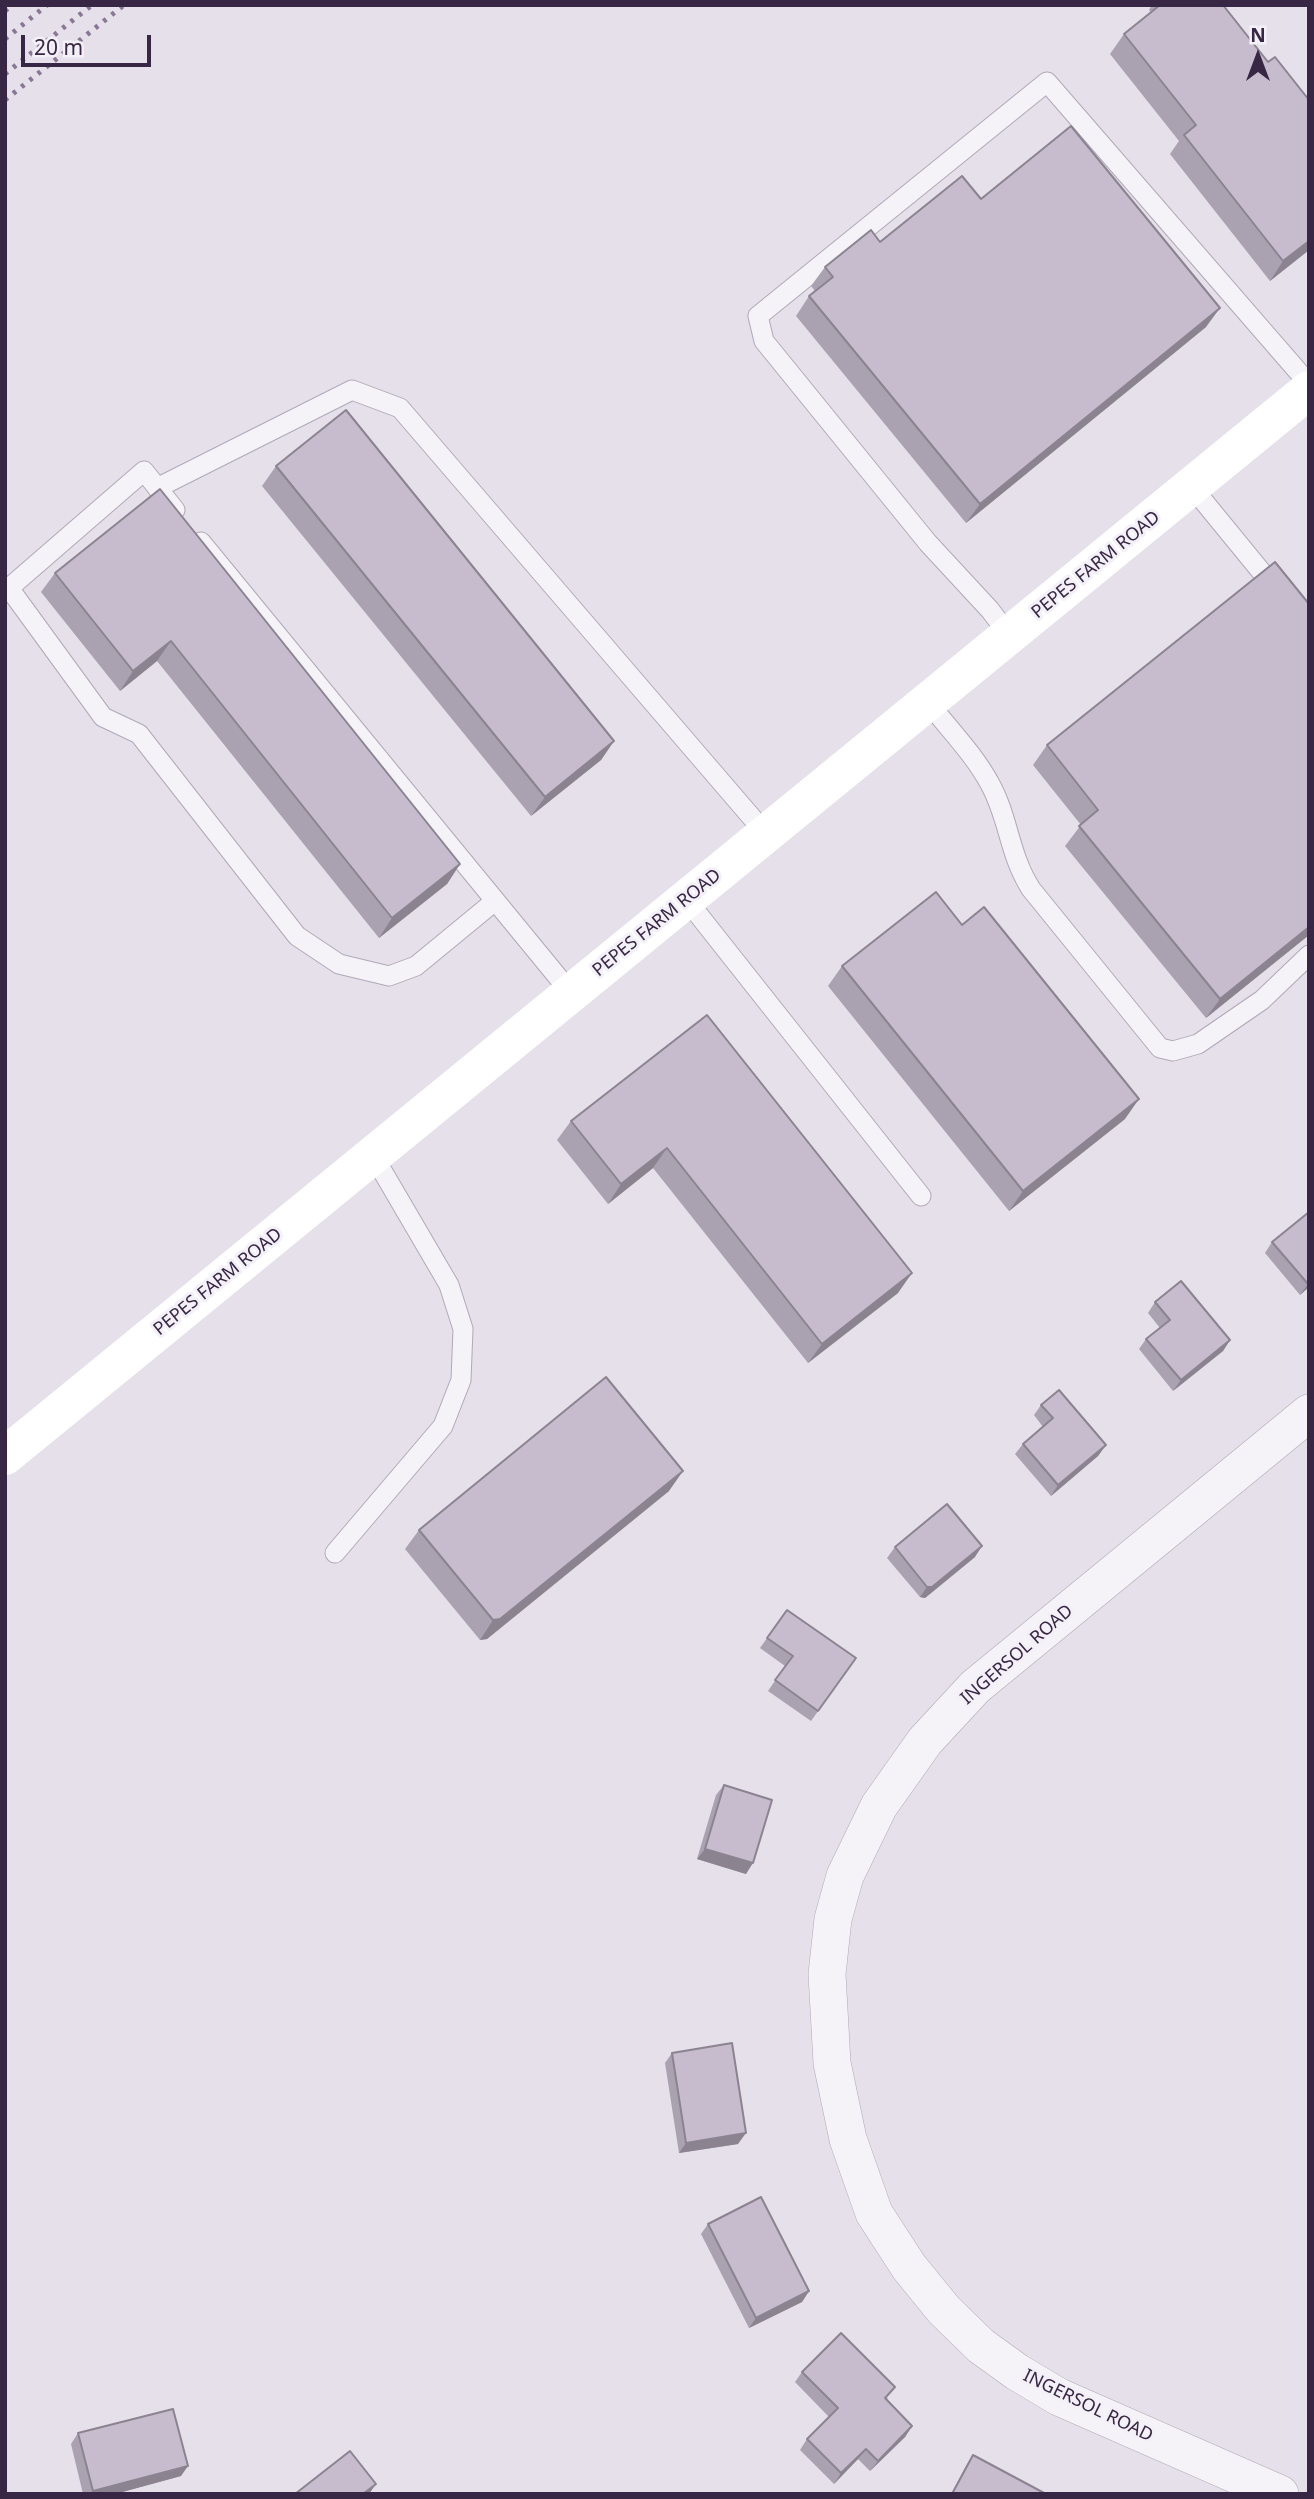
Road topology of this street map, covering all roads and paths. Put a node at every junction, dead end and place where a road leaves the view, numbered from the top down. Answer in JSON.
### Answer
{"nodes":[{"id":1,"x":1309,"y":384,"type":"edge"},
{"id":2,"x":1309,"y":390,"type":"edge"},
{"id":3,"x":1192,"y":487,"type":"junction"},
{"id":4,"x":158,"y":488,"type":"junction"},
{"id":5,"x":1309,"y":629,"type":"edge"},
{"id":6,"x":1009,"y":635,"type":"junction"},
{"id":7,"x":928,"y":702,"type":"junction"},
{"id":8,"x":766,"y":834,"type":"junction"},
{"id":9,"x":686,"y":899,"type":"junction"},
{"id":10,"x":495,"y":901,"type":"junction"},
{"id":11,"x":1309,"y":955,"type":"edge"},
{"id":12,"x":571,"y":993,"type":"junction"},
{"id":13,"x":373,"y":1155,"type":"junction"},
{"id":14,"x":921,"y":1196,"type":"dead end"},
{"id":15,"x":1309,"y":1413,"type":"edge"},
{"id":16,"x":5,"y":1456,"type":"edge"},
{"id":17,"x":335,"y":1553,"type":"dead end"},
{"id":18,"x":1280,"y":2494,"type":"edge"}],
"edges":[{"from":1,"to":6,"type":"lane"},
{"from":2,"to":3,"type":"street","name":"PEPES FARM ROAD"},
{"from":3,"to":5,"type":"lane"},
{"from":3,"to":6,"type":"street","name":"PEPES FARM ROAD"},
{"from":4,"to":8,"type":"lane"},
{"from":4,"to":10,"type":"lane"},
{"from":4,"to":10,"type":"lane"},
{"from":6,"to":7,"type":"street","name":"PEPES FARM ROAD"},
{"from":7,"to":8,"type":"street","name":"PEPES FARM ROAD"},
{"from":7,"to":11,"type":"lane"},
{"from":8,"to":9,"type":"street","name":"PEPES FARM ROAD"},
{"from":9,"to":12,"type":"street","name":"PEPES FARM ROAD"},
{"from":9,"to":14,"type":"lane"},
{"from":10,"to":12,"type":"lane"},
{"from":12,"to":13,"type":"street","name":"PEPES FARM ROAD"},
{"from":13,"to":16,"type":"street","name":"PEPES FARM ROAD"},
{"from":13,"to":17,"type":"lane"},
{"from":15,"to":18,"type":"street","name":"INGERSOL ROAD"}]}
